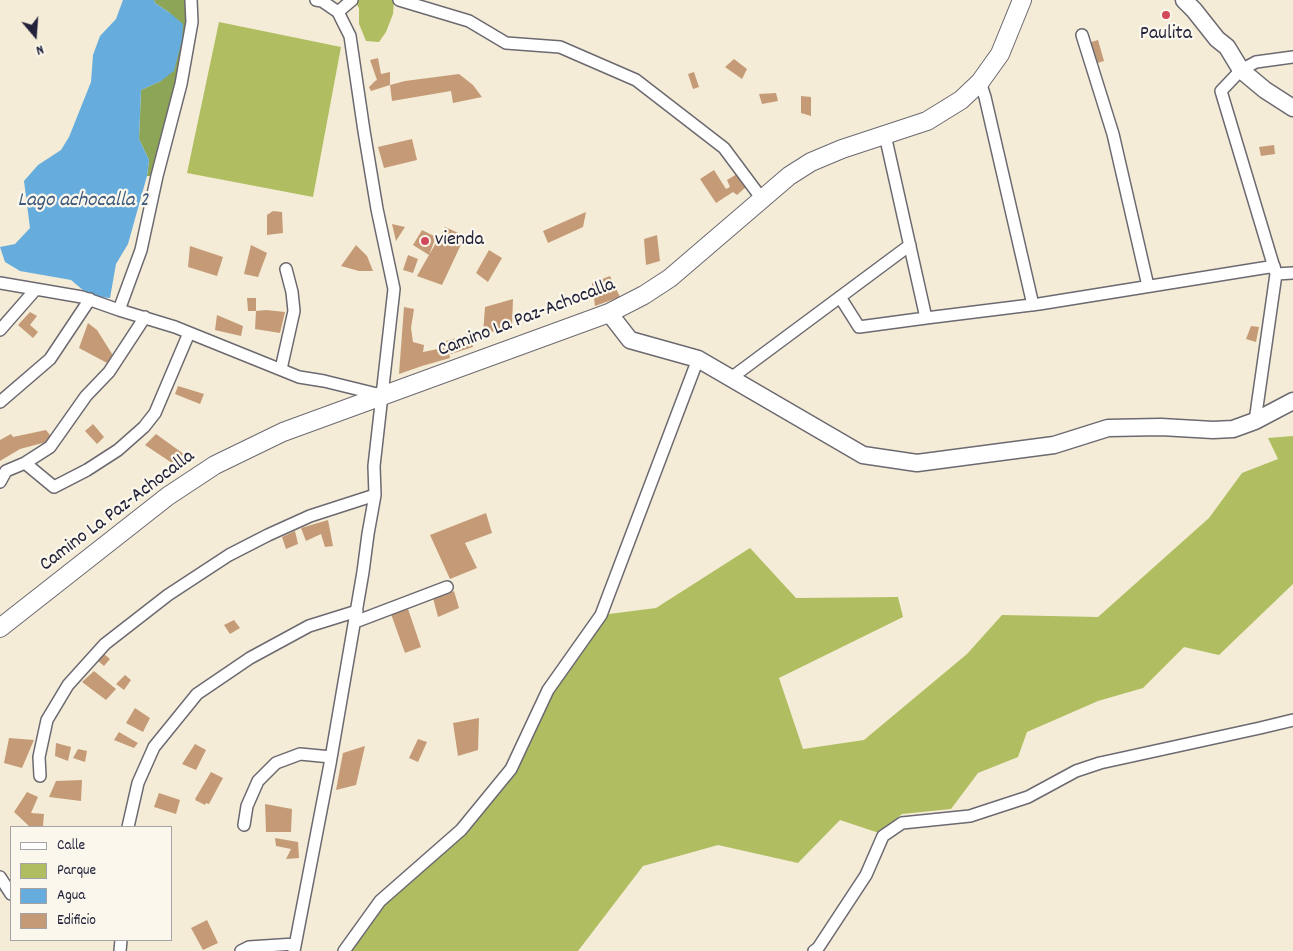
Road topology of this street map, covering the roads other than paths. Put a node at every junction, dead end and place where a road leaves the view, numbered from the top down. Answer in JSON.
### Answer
{"nodes":[{"id":1,"x":191,"y":0,"type":"edge"},
{"id":2,"x":320,"y":0,"type":"edge"},
{"id":3,"x":352,"y":0,"type":"edge"},
{"id":4,"x":399,"y":0,"type":"edge"},
{"id":5,"x":1022,"y":0,"type":"edge"},
{"id":6,"x":1184,"y":0,"type":"edge"},
{"id":7,"x":338,"y":12,"type":"junction"},
{"id":8,"x":1082,"y":35,"type":"dead end"},
{"id":9,"x":1293,"y":57,"type":"edge"},
{"id":10,"x":1241,"y":70,"type":"junction"},
{"id":11,"x":980,"y":82,"type":"junction"},
{"id":12,"x":1293,"y":108,"type":"edge"},
{"id":13,"x":885,"y":136,"type":"junction"},
{"id":14,"x":762,"y":199,"type":"junction"},
{"id":15,"x":910,"y":245,"type":"junction"},
{"id":16,"x":286,"y":269,"type":"dead end"},
{"id":17,"x":1293,"y":273,"type":"edge"},
{"id":18,"x":1276,"y":274,"type":"junction"},
{"id":19,"x":0,"y":283,"type":"edge"},
{"id":20,"x":1148,"y":286,"type":"junction"},
{"id":21,"x":36,"y":289,"type":"junction"},
{"id":22,"x":840,"y":297,"type":"junction"},
{"id":23,"x":90,"y":299,"type":"junction"},
{"id":24,"x":1033,"y":305,"type":"junction"},
{"id":25,"x":118,"y":310,"type":"junction"},
{"id":26,"x":609,"y":313,"type":"junction"},
{"id":27,"x":145,"y":317,"type":"junction"},
{"id":28,"x":926,"y":318,"type":"junction"},
{"id":29,"x":0,"y":330,"type":"edge"},
{"id":30,"x":189,"y":333,"type":"junction"},
{"id":31,"x":698,"y":359,"type":"junction"},
{"id":32,"x":281,"y":370,"type":"junction"},
{"id":33,"x":731,"y":378,"type":"junction"},
{"id":34,"x":382,"y":395,"type":"junction"},
{"id":35,"x":0,"y":402,"type":"edge"},
{"id":36,"x":1293,"y":402,"type":"edge"},
{"id":37,"x":1255,"y":421,"type":"junction"},
{"id":38,"x":25,"y":463,"type":"junction"},
{"id":39,"x":0,"y":482,"type":"edge"},
{"id":40,"x":375,"y":495,"type":"junction"},
{"id":41,"x":447,"y":587,"type":"dead end"},
{"id":42,"x":356,"y":616,"type":"junction"},
{"id":43,"x":0,"y":628,"type":"edge"},
{"id":44,"x":1293,"y":720,"type":"edge"},
{"id":45,"x":331,"y":756,"type":"junction"},
{"id":46,"x":40,"y":776,"type":"dead end"},
{"id":47,"x":128,"y":826,"type":"edge"},
{"id":48,"x":244,"y":826,"type":"dead end"},
{"id":49,"x":0,"y":876,"type":"edge"},
{"id":50,"x":10,"y":892,"type":"edge"},
{"id":51,"x":295,"y":948,"type":"edge"},
{"id":52,"x":241,"y":951,"type":"edge"},
{"id":53,"x":344,"y":951,"type":"edge"},
{"id":54,"x":814,"y":951,"type":"edge"}],
"edges":[{"from":1,"to":25,"type":"street"},
{"from":2,"to":7,"type":"street"},
{"from":3,"to":7,"type":"street"},
{"from":4,"to":14,"type":"street"},
{"from":5,"to":11,"type":"main road","name":"Camino La Paz-Achocalla"},
{"from":6,"to":10,"type":"main road"},
{"from":7,"to":34,"type":"street"},
{"from":8,"to":20,"type":"street"},
{"from":9,"to":10,"type":"street"},
{"from":10,"to":12,"type":"main road"},
{"from":10,"to":18,"type":"street"},
{"from":11,"to":13,"type":"main road","name":"Camino La Paz-Achocalla"},
{"from":11,"to":24,"type":"street"},
{"from":13,"to":14,"type":"main road","name":"Camino La Paz-Achocalla"},
{"from":13,"to":15,"type":"street"},
{"from":14,"to":26,"type":"main road","name":"Camino La Paz-Achocalla"},
{"from":15,"to":22,"type":"street"},
{"from":15,"to":28,"type":"street"},
{"from":16,"to":32,"type":"street"},
{"from":17,"to":18,"type":"street"},
{"from":18,"to":20,"type":"street"},
{"from":18,"to":37,"type":"street"},
{"from":19,"to":21,"type":"street"},
{"from":20,"to":24,"type":"street"},
{"from":21,"to":23,"type":"street"},
{"from":21,"to":29,"type":"street"},
{"from":22,"to":28,"type":"street"},
{"from":22,"to":33,"type":"street"},
{"from":23,"to":25,"type":"street"},
{"from":23,"to":35,"type":"street"},
{"from":24,"to":28,"type":"street"},
{"from":25,"to":27,"type":"street"},
{"from":26,"to":31,"type":"main road"},
{"from":26,"to":34,"type":"main road","name":"Camino La Paz-Achocalla"},
{"from":27,"to":30,"type":"street"},
{"from":27,"to":38,"type":"street"},
{"from":30,"to":32,"type":"street"},
{"from":30,"to":38,"type":"street"},
{"from":31,"to":33,"type":"main road"},
{"from":31,"to":53,"type":"street"},
{"from":32,"to":34,"type":"street"},
{"from":33,"to":37,"type":"main road"},
{"from":34,"to":40,"type":"street"},
{"from":34,"to":43,"type":"main road","name":"Camino La Paz-Achocalla"},
{"from":36,"to":37,"type":"main road"},
{"from":38,"to":39,"type":"street"},
{"from":40,"to":42,"type":"street"},
{"from":40,"to":46,"type":"street"},
{"from":41,"to":42,"type":"street"},
{"from":42,"to":45,"type":"street"},
{"from":42,"to":47,"type":"street"},
{"from":44,"to":54,"type":"street"},
{"from":45,"to":48,"type":"street"},
{"from":45,"to":51,"type":"street"},
{"from":49,"to":50,"type":"street"},
{"from":51,"to":52,"type":"street"}]}
